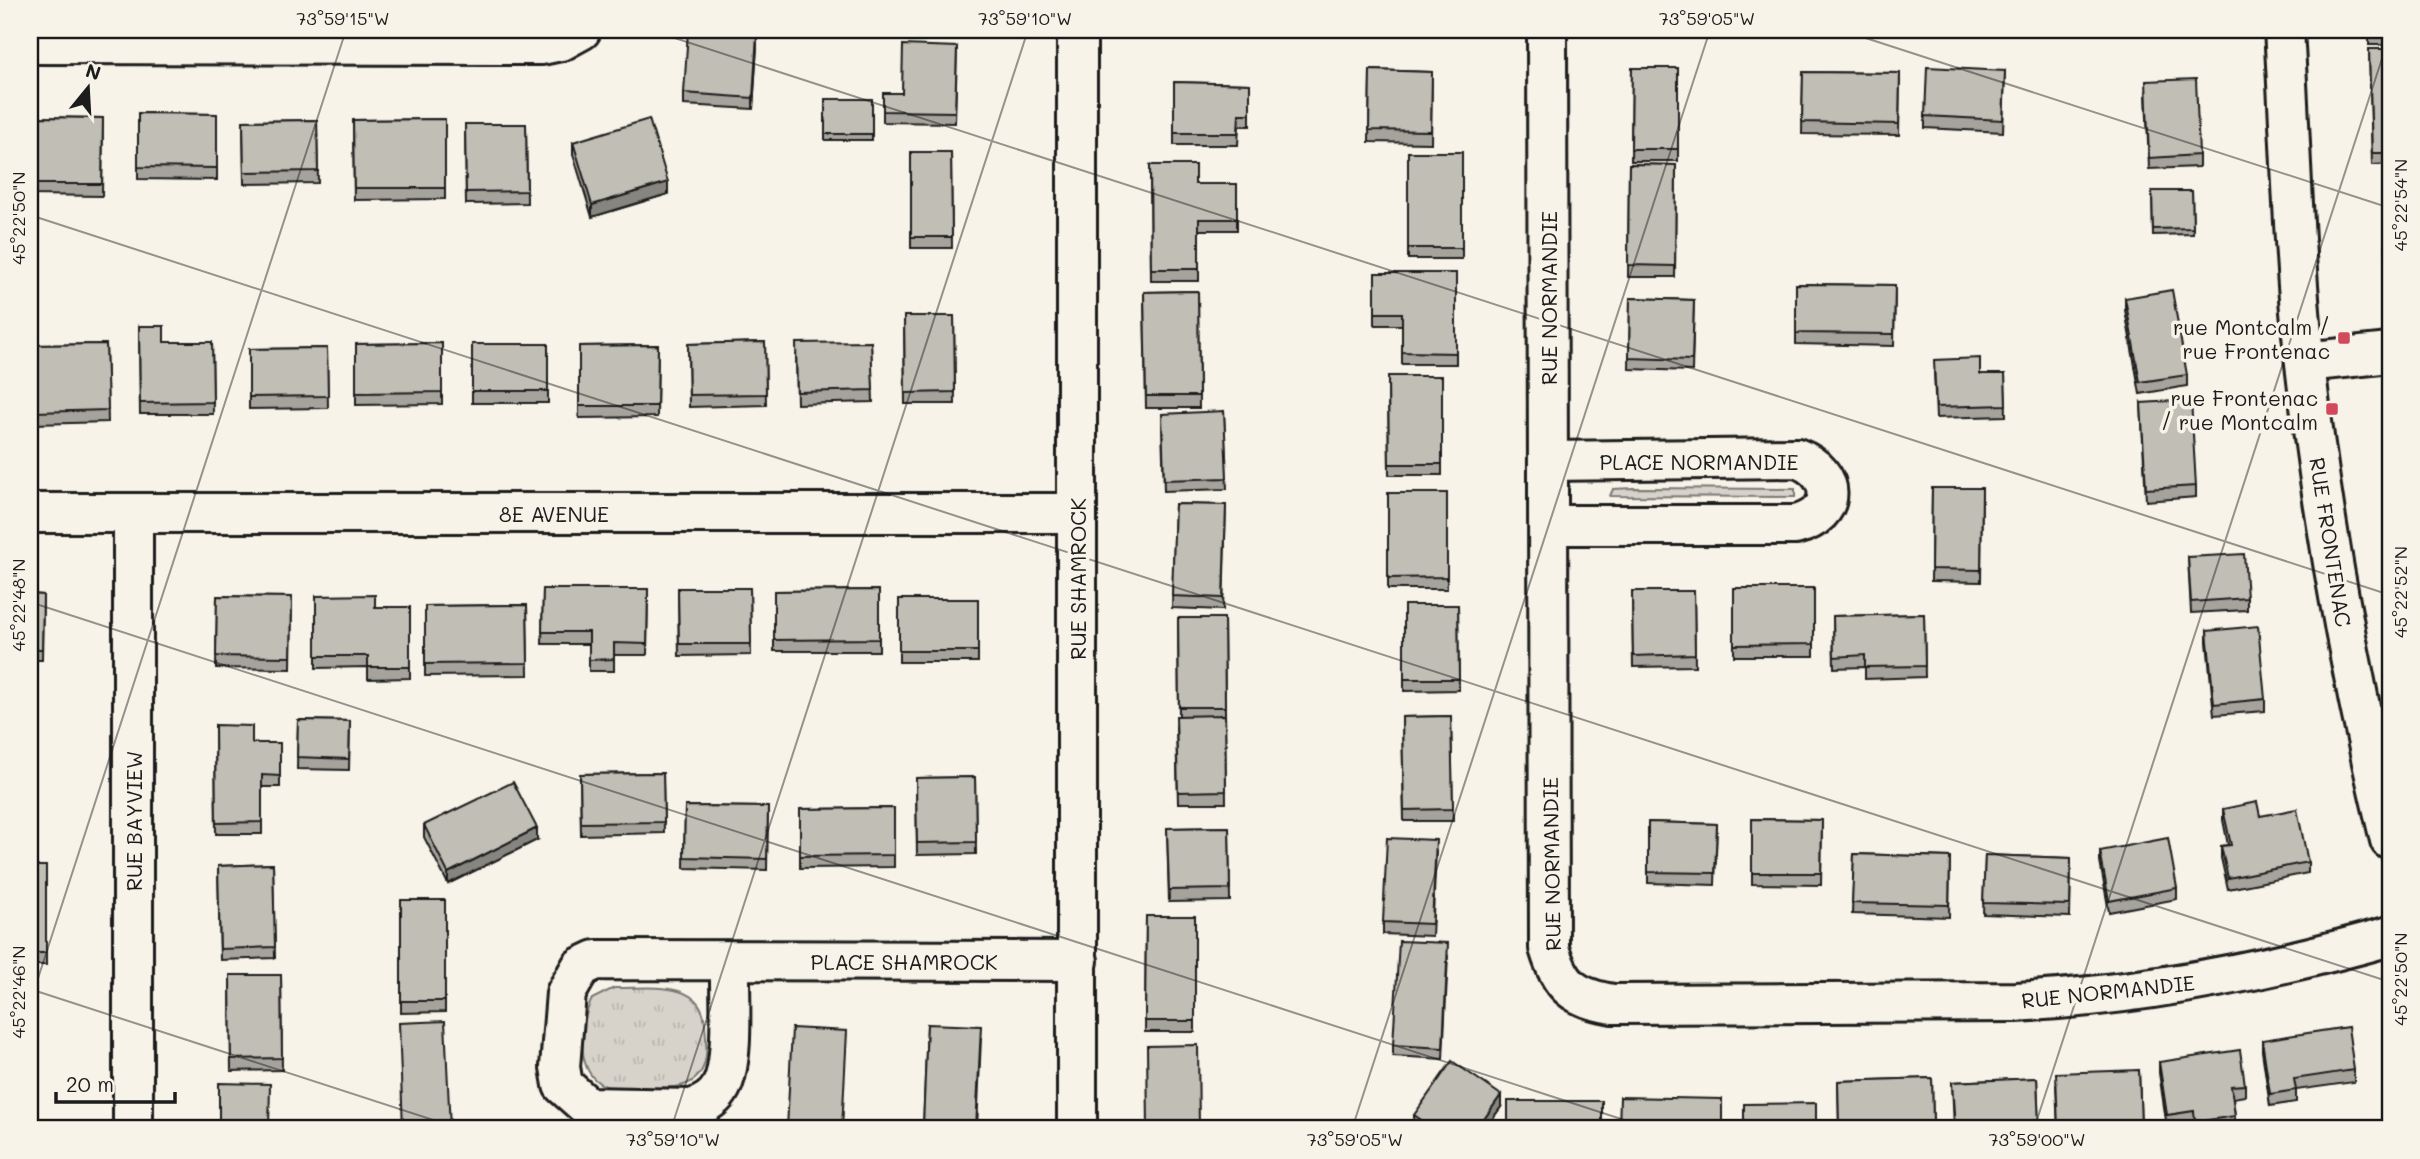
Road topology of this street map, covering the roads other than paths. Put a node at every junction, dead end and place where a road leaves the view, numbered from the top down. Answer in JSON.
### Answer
{"nodes":[{"id":1,"x":581,"y":30,"type":"edge"},
{"id":2,"x":1077,"y":30,"type":"edge"},
{"id":3,"x":1547,"y":30,"type":"edge"},
{"id":4,"x":2284,"y":30,"type":"edge"},
{"id":5,"x":30,"y":44,"type":"edge"},
{"id":6,"x":2390,"y":353,"type":"edge"},
{"id":7,"x":2305,"y":362,"type":"junction"},
{"id":8,"x":1549,"y":461,"type":"junction"},
{"id":9,"x":30,"y":513,"type":"edge"},
{"id":10,"x":132,"y":513,"type":"junction"},
{"id":11,"x":1077,"y":513,"type":"junction"},
{"id":12,"x":1549,"y":525,"type":"junction"},
{"id":13,"x":2390,"y":840,"type":"edge"},
{"id":14,"x":2390,"y":936,"type":"edge"},
{"id":15,"x":730,"y":961,"type":"junction"},
{"id":16,"x":1078,"y":961,"type":"junction"},
{"id":17,"x":133,"y":1129,"type":"edge"},
{"id":18,"x":1077,"y":1129,"type":"edge"}],
"edges":[{"from":1,"to":5,"type":"street"},
{"from":2,"to":11,"type":"street","name":"RUE SHAMROCK"},
{"from":3,"to":8,"type":"street","name":"RUE NORMANDIE"},
{"from":4,"to":7,"type":"street","name":"RUE FRONTENAC"},
{"from":6,"to":7,"type":"street"},
{"from":7,"to":13,"type":"street","name":"RUE FRONTENAC"},
{"from":8,"to":12,"type":"street","name":"RUE NORMANDIE"},
{"from":8,"to":12,"type":"street","name":"PLACE NORMANDIE"},
{"from":9,"to":10,"type":"street","name":"8E AVENUE"},
{"from":10,"to":11,"type":"street","name":"8E AVENUE"},
{"from":10,"to":17,"type":"street","name":"RUE BAYVIEW"},
{"from":11,"to":16,"type":"street","name":"RUE SHAMROCK"},
{"from":12,"to":14,"type":"street","name":"RUE NORMANDIE"},
{"from":15,"to":15,"type":"street","name":"PLACE SHAMROCK"},
{"from":15,"to":16,"type":"street","name":"PLACE SHAMROCK"},
{"from":16,"to":18,"type":"street","name":"RUE SHAMROCK"}]}
